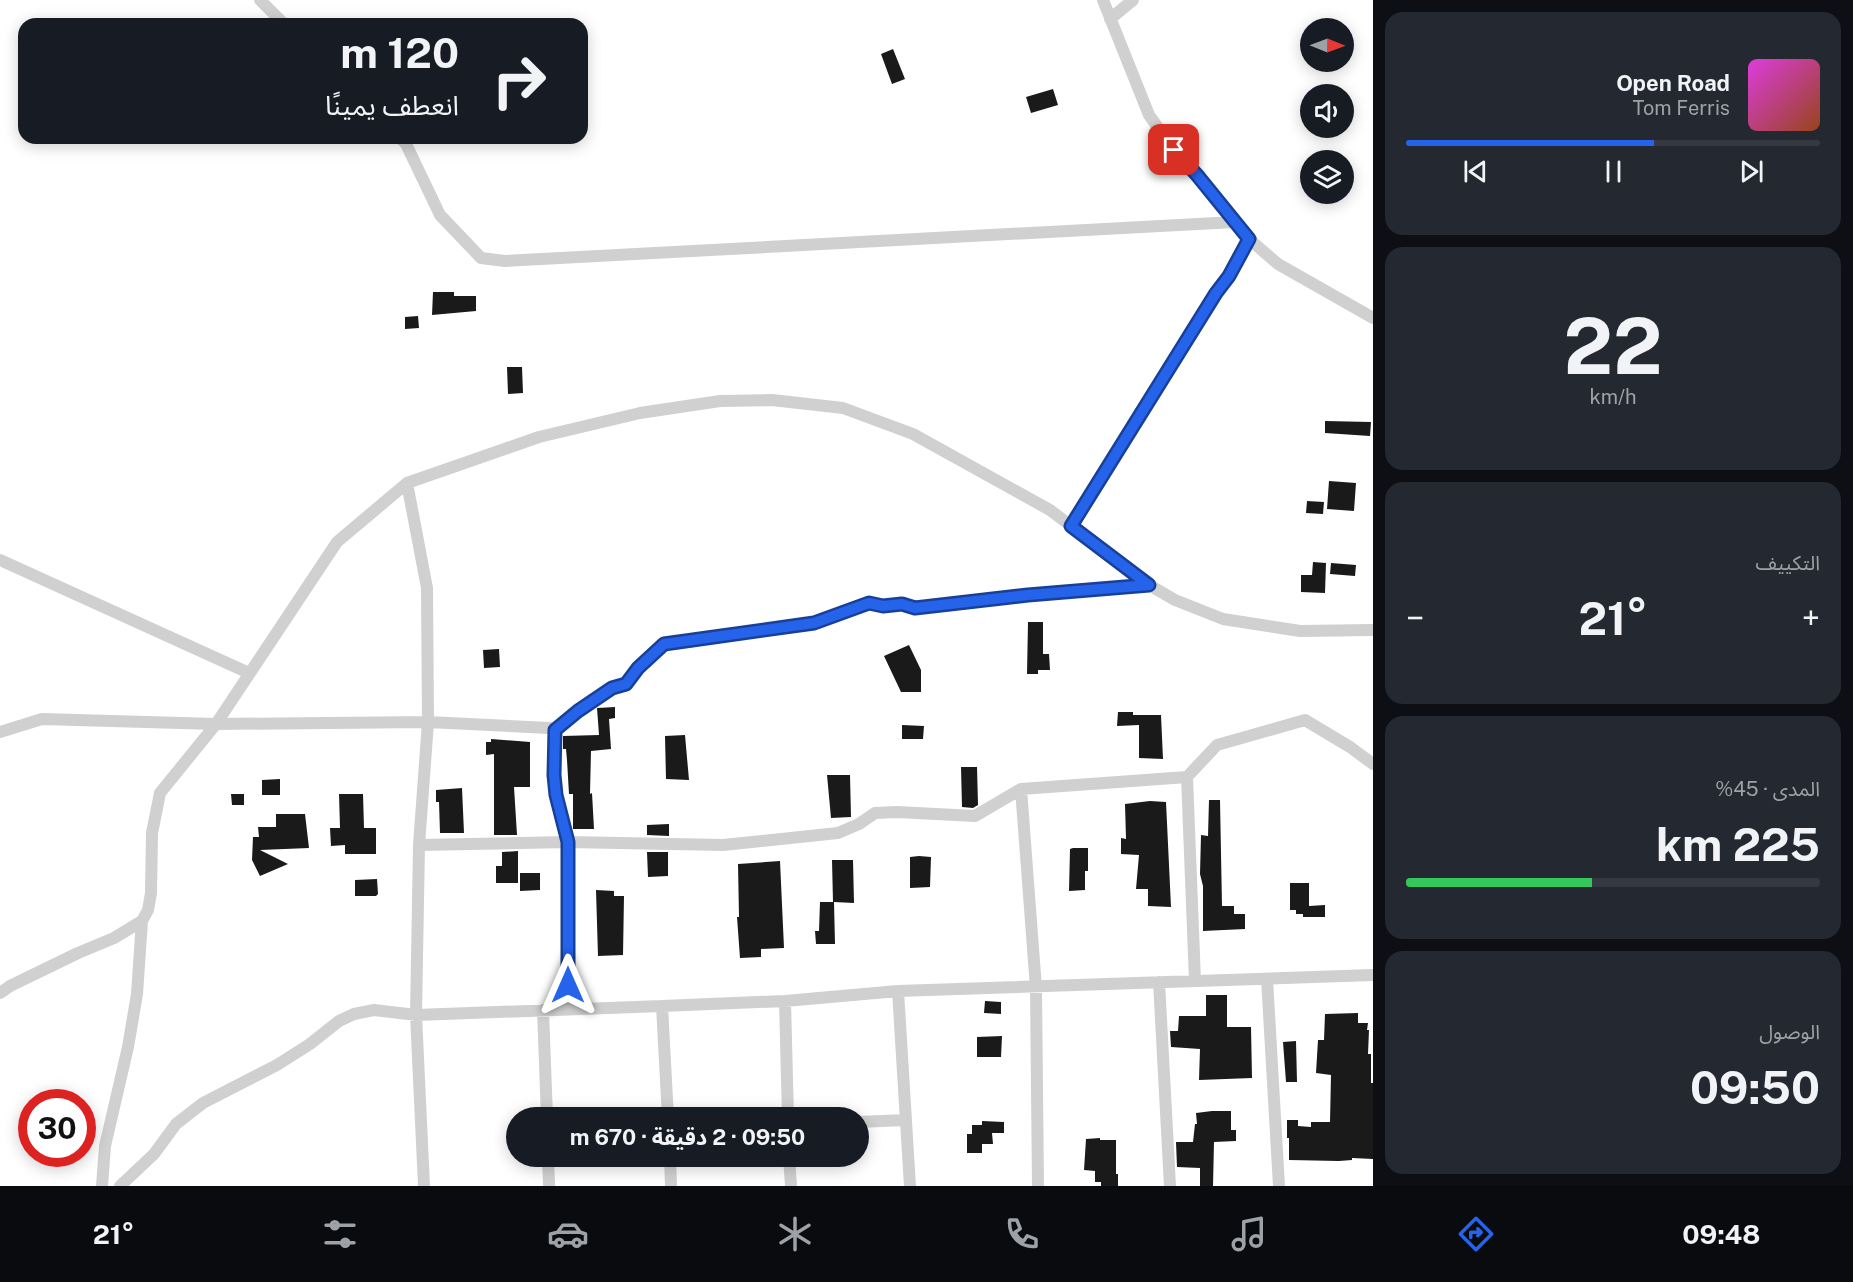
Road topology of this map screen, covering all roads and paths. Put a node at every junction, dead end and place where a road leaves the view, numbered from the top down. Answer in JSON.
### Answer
{"nodes":[{"id":1,"x":260,"y":0,"type":"edge"},
{"id":2,"x":1103,"y":0,"type":"edge"},
{"id":3,"x":1133,"y":0,"type":"edge"},
{"id":4,"x":278,"y":18,"type":"edge"},
{"id":5,"x":1110,"y":19,"type":"junction"},
{"id":6,"x":406,"y":144,"type":"edge"},
{"id":7,"x":1235,"y":222,"type":"junction"},
{"id":8,"x":1249,"y":239,"type":"junction"},
{"id":9,"x":1373,"y":318,"type":"edge"},
{"id":10,"x":407,"y":483,"type":"junction"},
{"id":11,"x":1071,"y":526,"type":"junction"},
{"id":12,"x":0,"y":560,"type":"edge"},
{"id":13,"x":1149,"y":585,"type":"junction"},
{"id":14,"x":1373,"y":630,"type":"edge"},
{"id":15,"x":249,"y":674,"type":"junction"},
{"id":16,"x":429,"y":722,"type":"junction"},
{"id":17,"x":216,"y":724,"type":"junction"},
{"id":18,"x":555,"y":730,"type":"junction"},
{"id":19,"x":0,"y":732,"type":"edge"},
{"id":20,"x":1373,"y":764,"type":"edge"},
{"id":21,"x":1186,"y":777,"type":"junction"},
{"id":22,"x":1022,"y":789,"type":"junction"},
{"id":23,"x":568,"y":842,"type":"junction"},
{"id":24,"x":419,"y":845,"type":"junction"},
{"id":25,"x":142,"y":921,"type":"junction"},
{"id":26,"x":1373,"y":975,"type":"edge"},
{"id":27,"x":1267,"y":979,"type":"junction"},
{"id":28,"x":1195,"y":981,"type":"junction"},
{"id":29,"x":1159,"y":982,"type":"junction"},
{"id":30,"x":1036,"y":988,"type":"junction"},
{"id":31,"x":898,"y":991,"type":"junction"},
{"id":32,"x":0,"y":993,"type":"edge"},
{"id":33,"x":785,"y":1001,"type":"junction"},
{"id":34,"x":662,"y":1006,"type":"junction"},
{"id":35,"x":568,"y":1009,"type":"junction"},
{"id":36,"x":543,"y":1010,"type":"junction"},
{"id":37,"x":416,"y":1015,"type":"junction"},
{"id":38,"x":547,"y":1107,"type":"edge"},
{"id":39,"x":667,"y":1107,"type":"edge"},
{"id":40,"x":788,"y":1107,"type":"edge"},
{"id":41,"x":906,"y":1120,"type":"junction"},
{"id":42,"x":869,"y":1122,"type":"edge"},
{"id":43,"x":548,"y":1167,"type":"edge"},
{"id":44,"x":670,"y":1167,"type":"edge"},
{"id":45,"x":790,"y":1167,"type":"edge"},
{"id":46,"x":102,"y":1186,"type":"edge"},
{"id":47,"x":120,"y":1186,"type":"edge"},
{"id":48,"x":424,"y":1186,"type":"edge"},
{"id":49,"x":549,"y":1186,"type":"edge"},
{"id":50,"x":671,"y":1186,"type":"edge"},
{"id":51,"x":791,"y":1186,"type":"edge"},
{"id":52,"x":910,"y":1186,"type":"edge"},
{"id":53,"x":1038,"y":1186,"type":"edge"},
{"id":54,"x":1170,"y":1186,"type":"edge"},
{"id":55,"x":1279,"y":1186,"type":"edge"}],
"edges":[{"from":1,"to":4,"type":"street"},
{"from":2,"to":5,"type":"street"},
{"from":3,"to":5,"type":"street"},
{"from":5,"to":7,"type":"street"},
{"from":6,"to":7,"type":"street"},
{"from":7,"to":8,"type":"street"},
{"from":8,"to":9,"type":"street"},
{"from":8,"to":11,"type":"street"},
{"from":10,"to":11,"type":"street"},
{"from":10,"to":15,"type":"street"},
{"from":10,"to":16,"type":"street"},
{"from":11,"to":13,"type":"street"},
{"from":12,"to":15,"type":"street"},
{"from":13,"to":14,"type":"street"},
{"from":13,"to":18,"type":"street"},
{"from":15,"to":17,"type":"street"},
{"from":16,"to":17,"type":"street"},
{"from":16,"to":18,"type":"street"},
{"from":16,"to":24,"type":"street"},
{"from":17,"to":19,"type":"street"},
{"from":17,"to":25,"type":"street"},
{"from":18,"to":23,"type":"street"},
{"from":20,"to":21,"type":"street"},
{"from":21,"to":22,"type":"street"},
{"from":21,"to":28,"type":"street"},
{"from":22,"to":23,"type":"street"},
{"from":22,"to":30,"type":"street"},
{"from":23,"to":24,"type":"street"},
{"from":23,"to":35,"type":"street"},
{"from":24,"to":37,"type":"street"},
{"from":25,"to":32,"type":"street"},
{"from":25,"to":46,"type":"street"},
{"from":26,"to":27,"type":"street"},
{"from":27,"to":28,"type":"street"},
{"from":27,"to":55,"type":"street"},
{"from":28,"to":29,"type":"street"},
{"from":29,"to":30,"type":"street"},
{"from":29,"to":54,"type":"street"},
{"from":30,"to":31,"type":"street"},
{"from":30,"to":53,"type":"street"},
{"from":31,"to":33,"type":"street"},
{"from":31,"to":41,"type":"street"},
{"from":33,"to":34,"type":"street"},
{"from":33,"to":40,"type":"street"},
{"from":34,"to":35,"type":"street"},
{"from":34,"to":39,"type":"street"},
{"from":35,"to":36,"type":"street"},
{"from":36,"to":37,"type":"street"},
{"from":36,"to":38,"type":"street"},
{"from":37,"to":47,"type":"street"},
{"from":37,"to":48,"type":"street"},
{"from":41,"to":42,"type":"street"},
{"from":41,"to":52,"type":"street"},
{"from":43,"to":49,"type":"street"},
{"from":44,"to":50,"type":"street"},
{"from":45,"to":51,"type":"street"}]}
